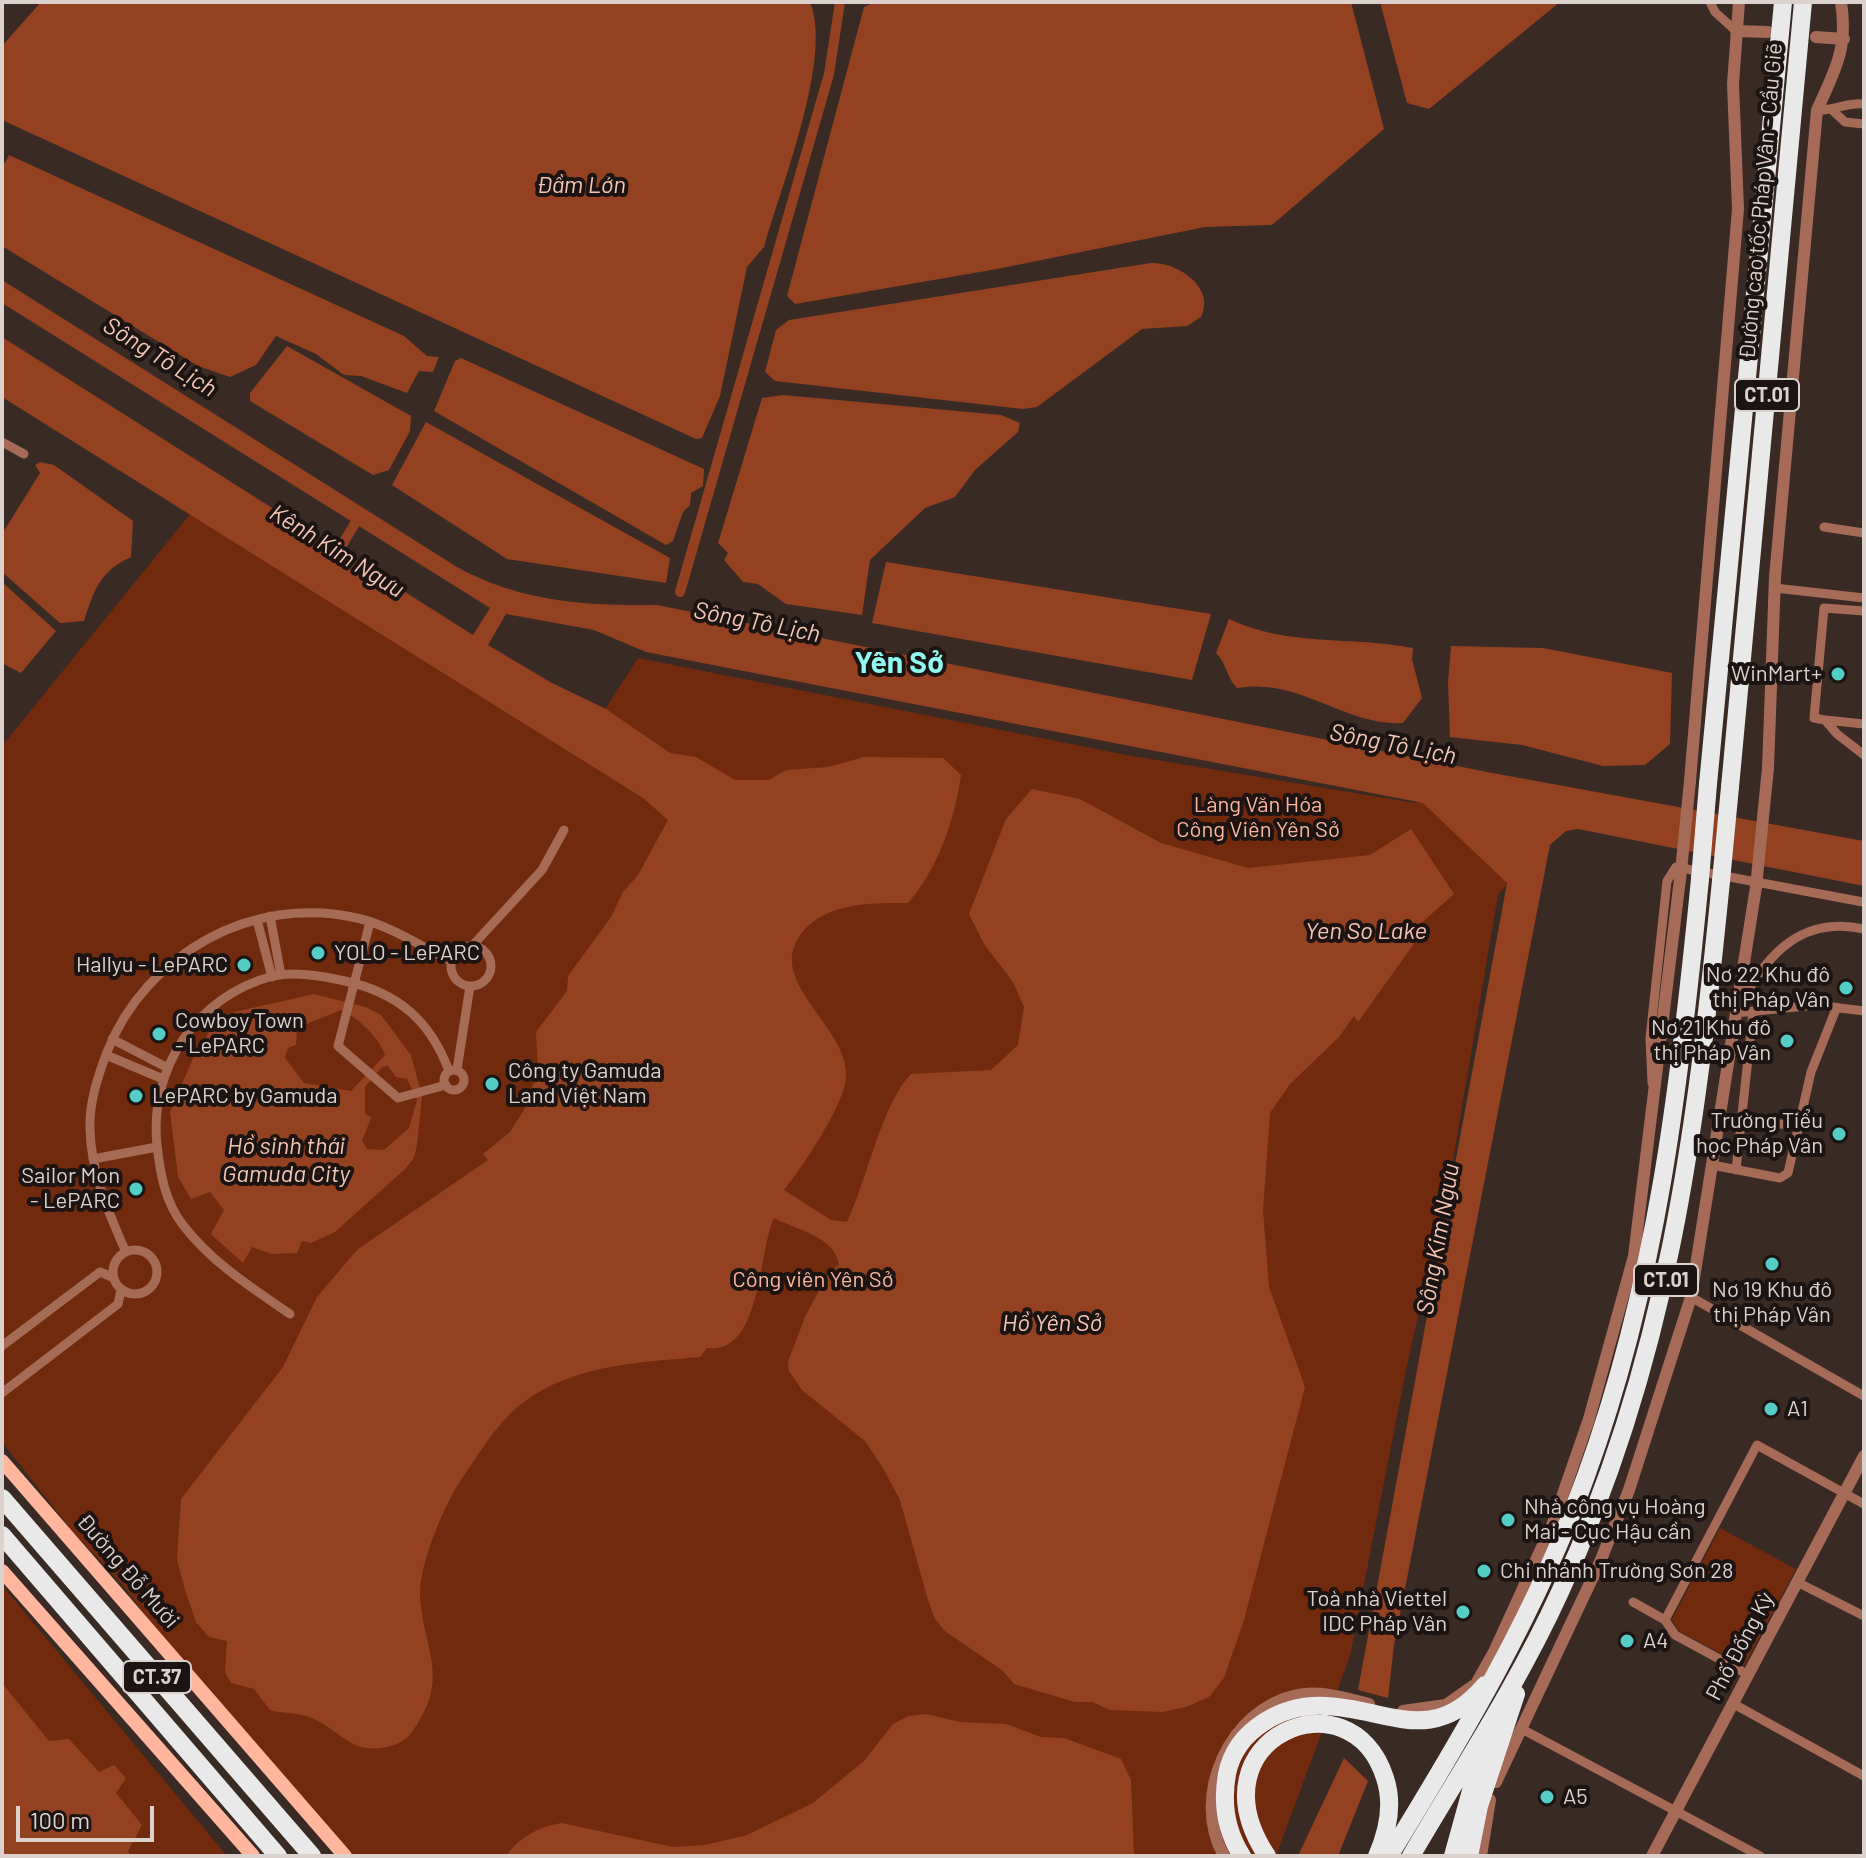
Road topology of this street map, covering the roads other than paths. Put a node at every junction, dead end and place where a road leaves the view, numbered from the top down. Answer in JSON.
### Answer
{"nodes":[{"id":1,"x":1710,"y":2,"type":"edge"},
{"id":2,"x":1739,"y":2,"type":"edge"},
{"id":3,"x":1783,"y":2,"type":"edge"},
{"id":4,"x":1803,"y":2,"type":"edge"},
{"id":5,"x":1841,"y":2,"type":"edge"},
{"id":6,"x":1736,"y":31,"type":"junction"},
{"id":7,"x":1768,"y":32,"type":"dead end"},
{"id":8,"x":1816,"y":37,"type":"dead end"},
{"id":9,"x":1844,"y":39,"type":"junction"},
{"id":10,"x":1864,"y":104,"type":"edge"},
{"id":11,"x":1817,"y":110,"type":"junction"},
{"id":12,"x":1832,"y":110,"type":"junction"},
{"id":13,"x":1864,"y":124,"type":"edge"},
{"id":14,"x":2,"y":442,"type":"edge"},
{"id":15,"x":24,"y":454,"type":"dead end"},
{"id":16,"x":1824,"y":527,"type":"dead end"},
{"id":17,"x":1864,"y":533,"type":"edge"},
{"id":18,"x":1775,"y":588,"type":"junction"},
{"id":19,"x":1864,"y":598,"type":"edge"},
{"id":20,"x":1864,"y":611,"type":"edge"},
{"id":21,"x":1825,"y":720,"type":"junction"},
{"id":22,"x":1864,"y":724,"type":"edge"},
{"id":23,"x":1864,"y":755,"type":"edge"},
{"id":24,"x":1699,"y":782,"type":"junction"},
{"id":25,"x":564,"y":830,"type":"dead end"},
{"id":26,"x":1863,"y":902,"type":"edge"},
{"id":27,"x":270,"y":916,"type":"junction"},
{"id":28,"x":257,"y":920,"type":"junction"},
{"id":29,"x":370,"y":922,"type":"junction"},
{"id":30,"x":1864,"y":929,"type":"edge"},
{"id":31,"x":473,"y":945,"type":"junction"},
{"id":32,"x":451,"y":961,"type":"junction"},
{"id":33,"x":276,"y":976,"type":"junction"},
{"id":34,"x":353,"y":983,"type":"junction"},
{"id":35,"x":470,"y":986,"type":"junction"},
{"id":36,"x":1836,"y":1009,"type":"junction"},
{"id":37,"x":1864,"y":1011,"type":"edge"},
{"id":38,"x":1753,"y":1012,"type":"junction"},
{"id":39,"x":1735,"y":1013,"type":"junction"},
{"id":40,"x":112,"y":1039,"type":"junction"},
{"id":41,"x":106,"y":1055,"type":"junction"},
{"id":42,"x":166,"y":1067,"type":"junction"},
{"id":43,"x":453,"y":1070,"type":"junction"},
{"id":44,"x":163,"y":1079,"type":"junction"},
{"id":45,"x":446,"y":1085,"type":"junction"},
{"id":46,"x":1654,"y":1090,"type":"junction"},
{"id":47,"x":1743,"y":1120,"type":"junction"},
{"id":48,"x":1799,"y":1126,"type":"junction"},
{"id":49,"x":157,"y":1145,"type":"junction"},
{"id":50,"x":93,"y":1156,"type":"junction"},
{"id":51,"x":1712,"y":1165,"type":"junction"},
{"id":52,"x":1736,"y":1170,"type":"junction"},
{"id":53,"x":125,"y":1250,"type":"junction"},
{"id":54,"x":112,"y":1277,"type":"junction"},
{"id":55,"x":121,"y":1290,"type":"junction"},
{"id":56,"x":1691,"y":1297,"type":"junction"},
{"id":57,"x":290,"y":1314,"type":"dead end"},
{"id":58,"x":2,"y":1346,"type":"edge"},
{"id":59,"x":2,"y":1393,"type":"edge"},
{"id":60,"x":1864,"y":1396,"type":"edge"},
{"id":61,"x":1864,"y":1456,"type":"edge"},
{"id":62,"x":2,"y":1461,"type":"edge"},
{"id":63,"x":1844,"y":1493,"type":"junction"},
{"id":64,"x":2,"y":1498,"type":"edge"},
{"id":65,"x":1864,"y":1504,"type":"edge"},
{"id":66,"x":2,"y":1535,"type":"edge"},
{"id":67,"x":2,"y":1571,"type":"edge"},
{"id":68,"x":1797,"y":1582,"type":"junction"},
{"id":69,"x":1633,"y":1602,"type":"dead end"},
{"id":70,"x":1864,"y":1616,"type":"edge"},
{"id":71,"x":1665,"y":1620,"type":"junction"},
{"id":72,"x":1507,"y":1653,"type":"junction"},
{"id":73,"x":1528,"y":1657,"type":"junction"},
{"id":74,"x":1747,"y":1674,"type":"junction"},
{"id":75,"x":1732,"y":1703,"type":"junction"},
{"id":76,"x":1520,"y":1728,"type":"junction"},
{"id":77,"x":1864,"y":1776,"type":"edge"},
{"id":78,"x":1674,"y":1813,"type":"junction"},
{"id":79,"x":1261,"y":1848,"type":"edge"},
{"id":80,"x":1235,"y":1854,"type":"edge"},
{"id":81,"x":253,"y":1856,"type":"edge"},
{"id":82,"x":278,"y":1856,"type":"edge"},
{"id":83,"x":312,"y":1856,"type":"edge"},
{"id":84,"x":345,"y":1856,"type":"edge"},
{"id":85,"x":1377,"y":1856,"type":"edge"},
{"id":86,"x":1389,"y":1856,"type":"edge"},
{"id":87,"x":1411,"y":1856,"type":"edge"},
{"id":88,"x":1453,"y":1856,"type":"edge"},
{"id":89,"x":1469,"y":1856,"type":"edge"},
{"id":90,"x":1481,"y":1856,"type":"edge"},
{"id":91,"x":1652,"y":1856,"type":"edge"},
{"id":92,"x":1760,"y":1856,"type":"edge"}],
"edges":[{"from":1,"to":6,"type":"street"},
{"from":2,"to":6,"type":"street"},
{"from":3,"to":24,"type":"highway","name":"Đường cao tốc Pháp Vân - Cầu Giẽ","number":"CT.01"},
{"from":4,"to":73,"type":"highway","name":"Đường cao tốc Pháp Vân - Cầu Giẽ","number":"CT.01","bridge":true},
{"from":5,"to":9,"type":"street"},
{"from":6,"to":7,"type":"street"},
{"from":6,"to":24,"type":"street"},
{"from":8,"to":9,"type":"street"},
{"from":9,"to":11,"type":"street"},
{"from":10,"to":12,"type":"street"},
{"from":11,"to":12,"type":"street"},
{"from":11,"to":18,"type":"street"},
{"from":12,"to":13,"type":"street"},
{"from":14,"to":15,"type":"street"},
{"from":16,"to":17,"type":"street"},
{"from":18,"to":19,"type":"street"},
{"from":18,"to":39,"type":"street","bridge":true},
{"from":20,"to":21,"type":"street"},
{"from":21,"to":22,"type":"street"},
{"from":21,"to":23,"type":"street"},
{"from":24,"to":46,"type":"street","bridge":true},
{"from":24,"to":72,"type":"highway","number":"CT.01","bridge":true},
{"from":25,"to":31,"type":"street"},
{"from":26,"to":46,"type":"street"},
{"from":27,"to":28,"type":"street"},
{"from":27,"to":29,"type":"street"},
{"from":27,"to":33,"type":"street"},
{"from":28,"to":33,"type":"street"},
{"from":28,"to":40,"type":"street"},
{"from":29,"to":32,"type":"street"},
{"from":29,"to":34,"type":"street"},
{"from":30,"to":39,"type":"street"},
{"from":31,"to":32,"type":"street"},
{"from":31,"to":35,"type":"street"},
{"from":32,"to":35,"type":"street"},
{"from":33,"to":34,"type":"street"},
{"from":33,"to":42,"type":"street"},
{"from":34,"to":43,"type":"street"},
{"from":34,"to":45,"type":"street"},
{"from":35,"to":43,"type":"street"},
{"from":36,"to":37,"type":"street"},
{"from":36,"to":38,"type":"street"},
{"from":36,"to":48,"type":"street"},
{"from":38,"to":39,"type":"street"},
{"from":38,"to":47,"type":"street"},
{"from":39,"to":51,"type":"street"},
{"from":40,"to":41,"type":"street"},
{"from":40,"to":42,"type":"street"},
{"from":41,"to":44,"type":"street"},
{"from":41,"to":50,"type":"street"},
{"from":42,"to":44,"type":"street"},
{"from":43,"to":45,"type":"street"},
{"from":43,"to":45,"type":"street"},
{"from":44,"to":49,"type":"street"},
{"from":46,"to":80,"type":"street"},
{"from":47,"to":48,"type":"street"},
{"from":47,"to":52,"type":"street"},
{"from":48,"to":52,"type":"street"},
{"from":49,"to":50,"type":"street"},
{"from":49,"to":57,"type":"street"},
{"from":50,"to":53,"type":"street"},
{"from":51,"to":52,"type":"street"},
{"from":51,"to":56,"type":"street"},
{"from":53,"to":54,"type":"street"},
{"from":53,"to":55,"type":"street"},
{"from":54,"to":55,"type":"street"},
{"from":54,"to":58,"type":"street"},
{"from":55,"to":59,"type":"street"},
{"from":56,"to":60,"type":"street"},
{"from":56,"to":76,"type":"street"},
{"from":61,"to":63,"type":"street","name":"Phố Đống Kỳ"},
{"from":62,"to":84,"type":"main road","name":"Đường Đỗ Mười"},
{"from":63,"to":65,"type":"street"},
{"from":63,"to":68,"type":"street","name":"Phố Đống Kỳ"},
{"from":63,"to":71,"type":"street"},
{"from":64,"to":83,"type":"highway","number":"CT.37"},
{"from":66,"to":82,"type":"highway","number":"CT.37"},
{"from":67,"to":81,"type":"main road"},
{"from":68,"to":70,"type":"street"},
{"from":68,"to":74,"type":"street","name":"Phố Đống Kỳ"},
{"from":69,"to":71,"type":"street"},
{"from":71,"to":74,"type":"street"},
{"from":72,"to":80,"type":"highway"},
{"from":72,"to":86,"type":"highway","number":"CT.01"},
{"from":73,"to":87,"type":"highway","number":"CT.01"},
{"from":73,"to":88,"type":"highway"},
{"from":73,"to":89,"type":"highway"},
{"from":74,"to":75,"type":"street","name":"Phố Đống Kỳ"},
{"from":75,"to":77,"type":"street"},
{"from":75,"to":78,"type":"street","name":"Phố Đống Kỳ"},
{"from":76,"to":78,"type":"street"},
{"from":76,"to":90,"type":"street"},
{"from":78,"to":91,"type":"street","name":"Phố Đống Kỳ"},
{"from":78,"to":92,"type":"street"},
{"from":79,"to":85,"type":"highway"}]}
